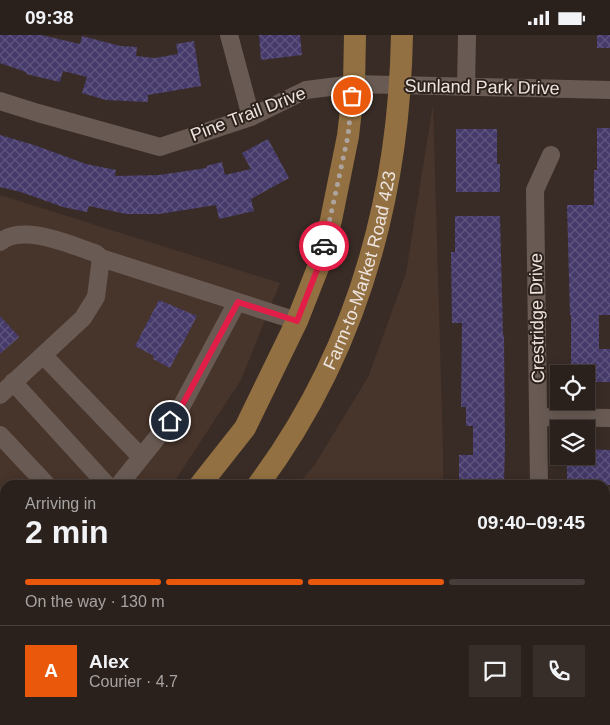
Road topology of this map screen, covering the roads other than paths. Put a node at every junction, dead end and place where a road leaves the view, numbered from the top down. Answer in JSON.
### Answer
{"nodes":[{"id":1,"x":229,"y":35,"type":"edge"},
{"id":2,"x":355,"y":35,"type":"edge"},
{"id":3,"x":402,"y":35,"type":"edge"},
{"id":4,"x":467,"y":35,"type":"edge"},
{"id":5,"x":354,"y":84,"type":"junction"},
{"id":6,"x":402,"y":85,"type":"junction"},
{"id":7,"x":466,"y":87,"type":"junction"},
{"id":8,"x":610,"y":90,"type":"edge"},
{"id":9,"x":0,"y":101,"type":"edge"},
{"id":10,"x":251,"y":117,"type":"junction"},
{"id":11,"x":551,"y":155,"type":"dead end"},
{"id":12,"x":0,"y":242,"type":"edge"},
{"id":13,"x":101,"y":258,"type":"junction"},
{"id":14,"x":238,"y":302,"type":"junction"},
{"id":15,"x":297,"y":321,"type":"junction"},
{"id":16,"x":43,"y":355,"type":"junction"},
{"id":17,"x":13,"y":382,"type":"junction"},
{"id":18,"x":0,"y":395,"type":"edge"},
{"id":19,"x":539,"y":417,"type":"junction"},
{"id":20,"x":610,"y":418,"type":"edge"},
{"id":21,"x":3,"y":445,"type":"edge"},
{"id":22,"x":141,"y":457,"type":"junction"},
{"id":23,"x":42,"y":480,"type":"edge"},
{"id":24,"x":102,"y":480,"type":"edge"},
{"id":25,"x":123,"y":480,"type":"edge"},
{"id":26,"x":204,"y":480,"type":"edge"},
{"id":27,"x":262,"y":480,"type":"edge"},
{"id":28,"x":540,"y":480,"type":"edge"}],
"edges":[{"from":1,"to":10,"type":"street"},
{"from":2,"to":5,"type":"main road"},
{"from":3,"to":6,"type":"main road","name":"Farm-to-Market Road 423"},
{"from":4,"to":7,"type":"street"},
{"from":5,"to":6,"type":"street","name":"Sunland Park Drive"},
{"from":5,"to":10,"type":"street","name":"Pine Trail Drive"},
{"from":5,"to":15,"type":"main road"},
{"from":6,"to":7,"type":"street","name":"Sunland Park Drive"},
{"from":6,"to":27,"type":"main road","name":"Farm-to-Market Road 423"},
{"from":7,"to":8,"type":"street","name":"Sunland Park Drive"},
{"from":9,"to":10,"type":"street","name":"Pine Trail Drive"},
{"from":11,"to":19,"type":"street","name":"Crestridge Drive"},
{"from":12,"to":13,"type":"street"},
{"from":13,"to":14,"type":"street"},
{"from":13,"to":16,"type":"street"},
{"from":14,"to":15,"type":"street"},
{"from":14,"to":22,"type":"street"},
{"from":15,"to":26,"type":"main road"},
{"from":16,"to":17,"type":"street"},
{"from":16,"to":22,"type":"street"},
{"from":17,"to":18,"type":"street"},
{"from":17,"to":24,"type":"street"},
{"from":19,"to":20,"type":"street"},
{"from":19,"to":28,"type":"street","name":"Crestridge Drive"},
{"from":21,"to":23,"type":"street"},
{"from":22,"to":25,"type":"street"}]}
